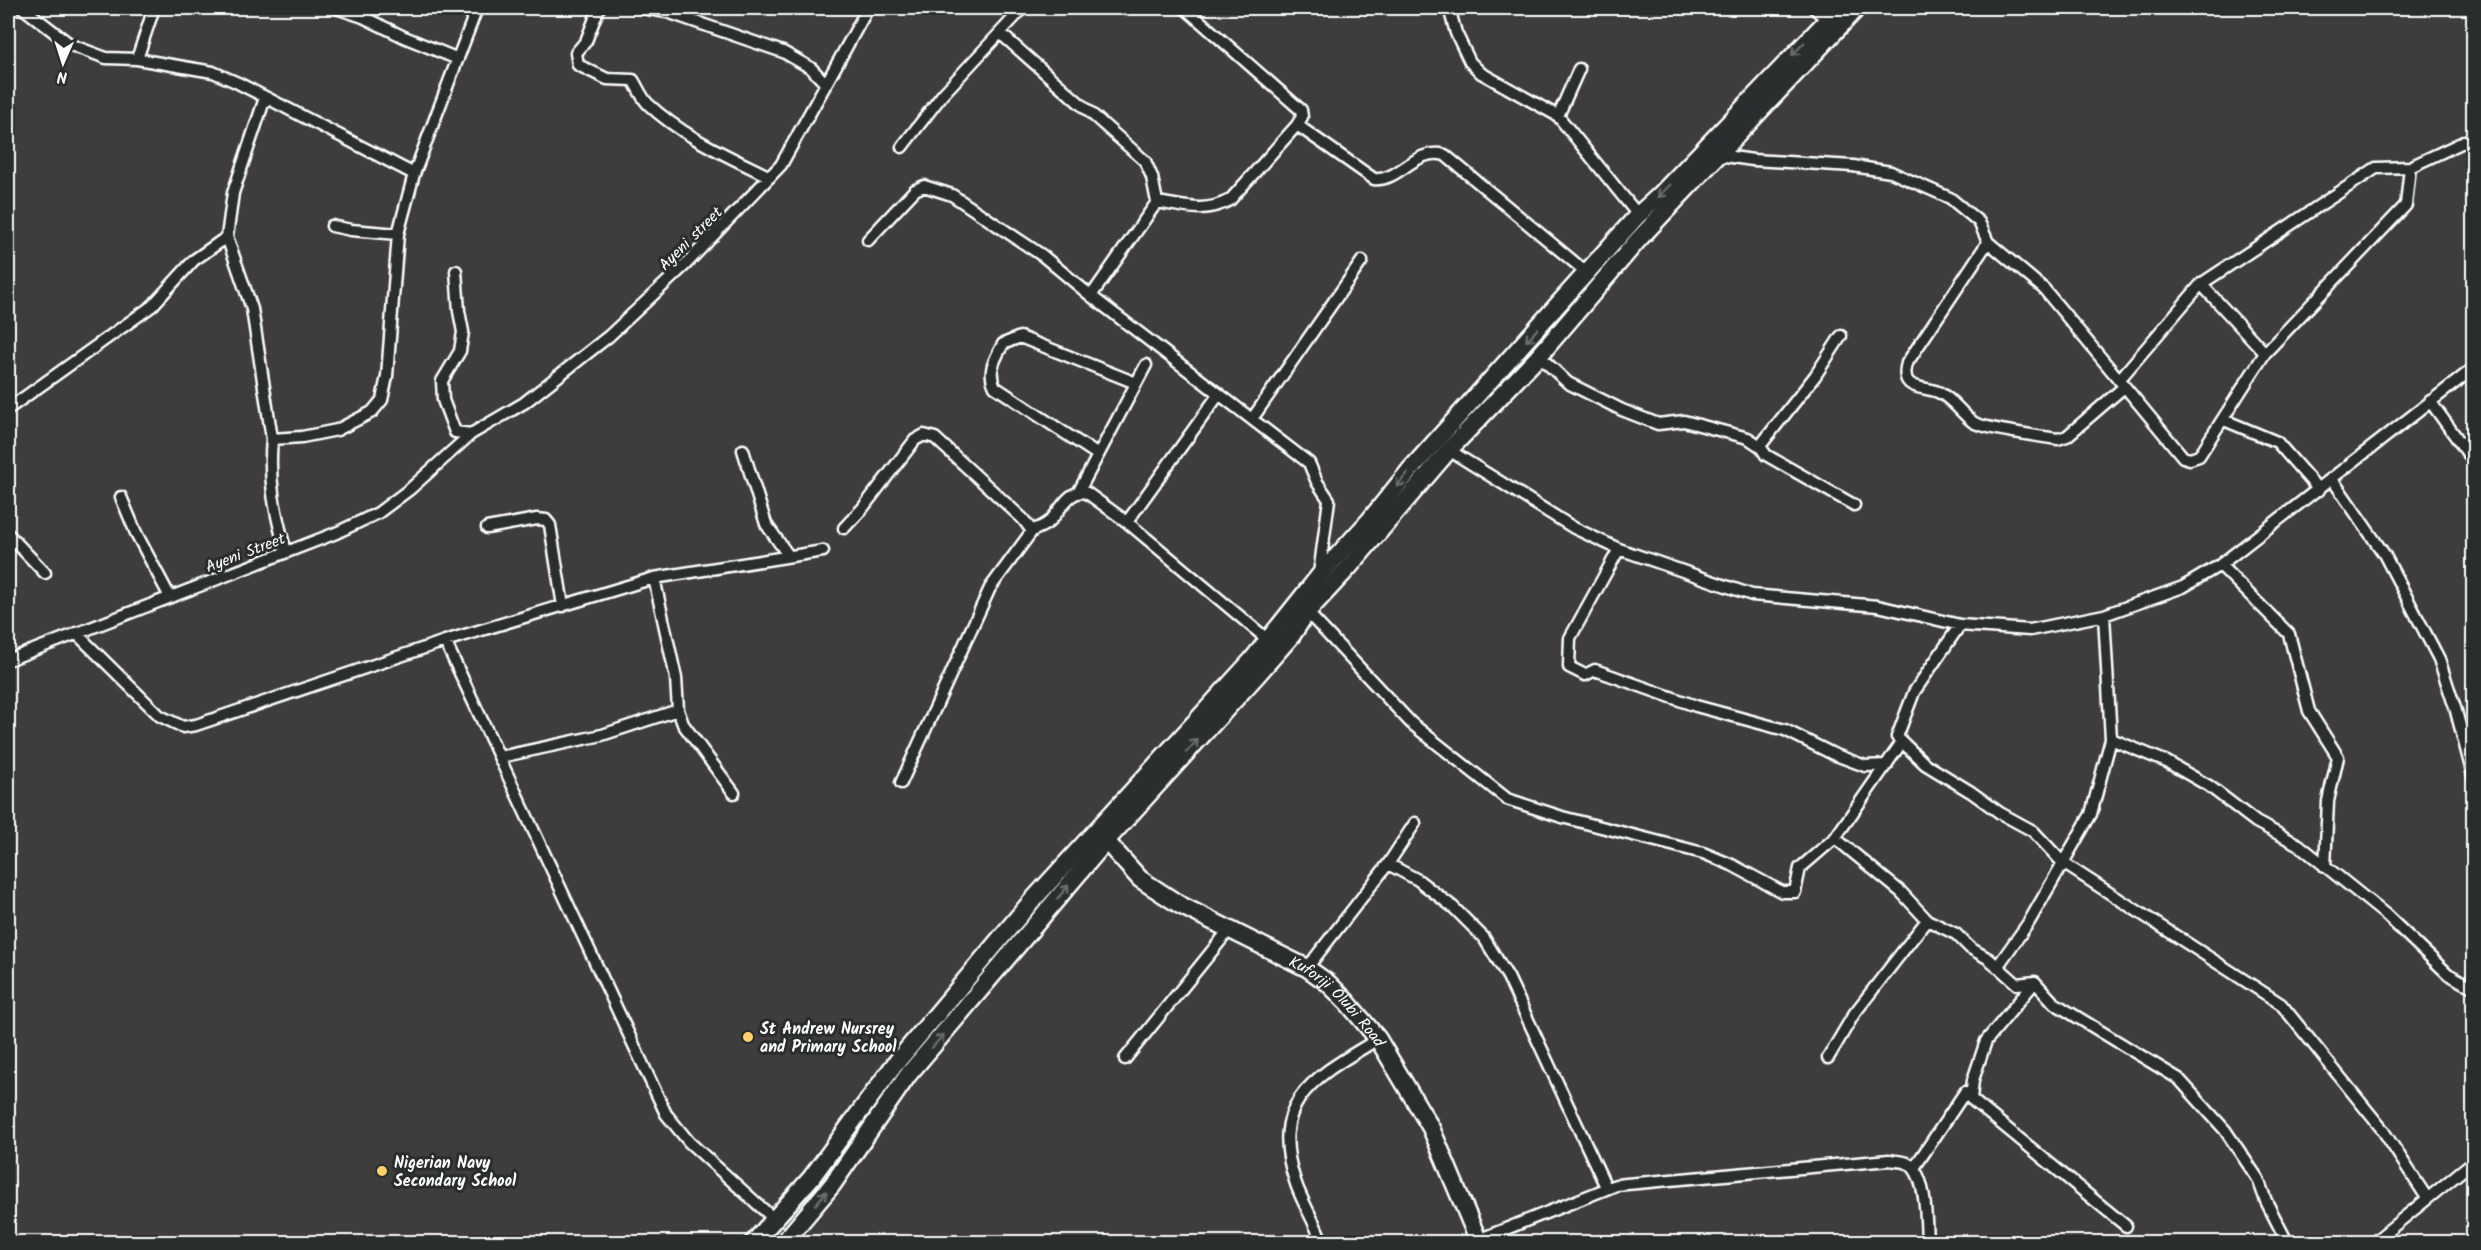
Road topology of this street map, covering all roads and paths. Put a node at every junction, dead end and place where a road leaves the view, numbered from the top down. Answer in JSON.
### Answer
{"nodes":[{"id":1,"x":23,"y":8,"type":"edge"},
{"id":2,"x":154,"y":8,"type":"edge"},
{"id":3,"x":336,"y":8,"type":"edge"},
{"id":4,"x":477,"y":8,"type":"edge"},
{"id":5,"x":599,"y":8,"type":"edge"},
{"id":6,"x":642,"y":8,"type":"edge"},
{"id":7,"x":868,"y":8,"type":"edge"},
{"id":8,"x":1023,"y":8,"type":"edge"},
{"id":9,"x":1185,"y":8,"type":"edge"},
{"id":10,"x":1449,"y":8,"type":"edge"},
{"id":11,"x":1814,"y":8,"type":"edge"},
{"id":12,"x":1857,"y":8,"type":"edge"},
{"id":13,"x":1834,"y":18,"type":"edge"},
{"id":14,"x":1000,"y":33,"type":"junction"},
{"id":15,"x":137,"y":59,"type":"junction"},
{"id":16,"x":458,"y":59,"type":"junction"},
{"id":17,"x":1579,"y":69,"type":"dead end"},
{"id":18,"x":826,"y":84,"type":"junction"},
{"id":19,"x":265,"y":98,"type":"junction"},
{"id":20,"x":1558,"y":116,"type":"junction"},
{"id":21,"x":1297,"y":125,"type":"junction"},
{"id":22,"x":2474,"y":137,"type":"edge"},
{"id":23,"x":902,"y":147,"type":"dead end"},
{"id":24,"x":1718,"y":154,"type":"junction"},
{"id":25,"x":2410,"y":167,"type":"junction"},
{"id":26,"x":414,"y":174,"type":"junction"},
{"id":27,"x":770,"y":177,"type":"junction"},
{"id":28,"x":1157,"y":202,"type":"junction"},
{"id":29,"x":1638,"y":215,"type":"junction"},
{"id":30,"x":332,"y":226,"type":"dead end"},
{"id":31,"x":398,"y":234,"type":"junction"},
{"id":32,"x":227,"y":237,"type":"junction"},
{"id":33,"x":868,"y":240,"type":"dead end"},
{"id":34,"x":1988,"y":242,"type":"junction"},
{"id":35,"x":1362,"y":261,"type":"dead end"},
{"id":36,"x":456,"y":271,"type":"dead end"},
{"id":37,"x":1586,"y":272,"type":"junction"},
{"id":38,"x":2201,"y":284,"type":"junction"},
{"id":39,"x":1091,"y":296,"type":"junction"},
{"id":40,"x":1841,"y":336,"type":"dead end"},
{"id":41,"x":2265,"y":354,"type":"junction"},
{"id":42,"x":1539,"y":356,"type":"junction"},
{"id":43,"x":1146,"y":365,"type":"dead end"},
{"id":44,"x":2474,"y":368,"type":"edge"},
{"id":45,"x":1137,"y":383,"type":"junction"},
{"id":46,"x":2122,"y":384,"type":"junction"},
{"id":47,"x":1220,"y":394,"type":"junction"},
{"id":48,"x":2430,"y":401,"type":"junction"},
{"id":49,"x":8,"y":409,"type":"edge"},
{"id":50,"x":1252,"y":419,"type":"junction"},
{"id":51,"x":2224,"y":420,"type":"junction"},
{"id":52,"x":471,"y":434,"type":"junction"},
{"id":53,"x":272,"y":439,"type":"junction"},
{"id":54,"x":1760,"y":446,"type":"junction"},
{"id":55,"x":743,"y":450,"type":"dead end"},
{"id":56,"x":1449,"y":450,"type":"junction"},
{"id":57,"x":1098,"y":455,"type":"junction"},
{"id":58,"x":2474,"y":462,"type":"edge"},
{"id":59,"x":2332,"y":479,"type":"junction"},
{"id":60,"x":2319,"y":490,"type":"junction"},
{"id":61,"x":1079,"y":491,"type":"junction"},
{"id":62,"x":121,"y":497,"type":"dead end"},
{"id":63,"x":1854,"y":505,"type":"dead end"},
{"id":64,"x":1127,"y":522,"type":"junction"},
{"id":65,"x":488,"y":528,"type":"dead end"},
{"id":66,"x":844,"y":528,"type":"dead end"},
{"id":67,"x":1032,"y":531,"type":"junction"},
{"id":68,"x":8,"y":534,"type":"edge"},
{"id":69,"x":1619,"y":549,"type":"junction"},
{"id":70,"x":823,"y":551,"type":"dead end"},
{"id":71,"x":285,"y":552,"type":"junction"},
{"id":72,"x":788,"y":555,"type":"junction"},
{"id":73,"x":2220,"y":565,"type":"junction"},
{"id":74,"x":45,"y":573,"type":"dead end"},
{"id":75,"x":1319,"y":576,"type":"junction"},
{"id":76,"x":654,"y":578,"type":"junction"},
{"id":77,"x":170,"y":597,"type":"junction"},
{"id":78,"x":563,"y":606,"type":"junction"},
{"id":79,"x":1307,"y":612,"type":"junction"},
{"id":80,"x":2104,"y":615,"type":"junction"},
{"id":81,"x":1960,"y":625,"type":"junction"},
{"id":82,"x":76,"y":633,"type":"junction"},
{"id":83,"x":1268,"y":640,"type":"junction"},
{"id":84,"x":445,"y":641,"type":"junction"},
{"id":85,"x":8,"y":660,"type":"edge"},
{"id":86,"x":678,"y":710,"type":"junction"},
{"id":87,"x":1213,"y":713,"type":"junction"},
{"id":88,"x":1897,"y":737,"type":"junction"},
{"id":89,"x":2112,"y":739,"type":"junction"},
{"id":90,"x":500,"y":757,"type":"junction"},
{"id":91,"x":1887,"y":765,"type":"junction"},
{"id":92,"x":2474,"y":779,"type":"edge"},
{"id":93,"x":901,"y":783,"type":"dead end"},
{"id":94,"x":734,"y":793,"type":"dead end"},
{"id":95,"x":1415,"y":823,"type":"dead end"},
{"id":96,"x":1835,"y":838,"type":"junction"},
{"id":97,"x":1106,"y":841,"type":"junction"},
{"id":98,"x":2063,"y":863,"type":"junction"},
{"id":99,"x":1388,"y":864,"type":"junction"},
{"id":100,"x":2325,"y":867,"type":"junction"},
{"id":101,"x":1927,"y":920,"type":"junction"},
{"id":102,"x":1229,"y":930,"type":"junction"},
{"id":103,"x":1997,"y":967,"type":"junction"},
{"id":104,"x":1307,"y":968,"type":"junction"},
{"id":105,"x":2035,"y":981,"type":"junction"},
{"id":106,"x":2474,"y":988,"type":"edge"},
{"id":107,"x":1378,"y":1039,"type":"junction"},
{"id":108,"x":1828,"y":1058,"type":"dead end"},
{"id":109,"x":1125,"y":1059,"type":"dead end"},
{"id":110,"x":902,"y":1070,"type":"junction"},
{"id":111,"x":1971,"y":1099,"type":"junction"},
{"id":112,"x":2474,"y":1161,"type":"edge"},
{"id":113,"x":1914,"y":1168,"type":"junction"},
{"id":114,"x":1606,"y":1187,"type":"junction"},
{"id":115,"x":2427,"y":1198,"type":"junction"},
{"id":116,"x":775,"y":1220,"type":"junction"},
{"id":117,"x":2127,"y":1226,"type":"dead end"},
{"id":118,"x":1479,"y":1241,"type":"edge"},
{"id":119,"x":754,"y":1242,"type":"edge"},
{"id":120,"x":784,"y":1242,"type":"edge"},
{"id":121,"x":1322,"y":1242,"type":"edge"},
{"id":122,"x":1927,"y":1242,"type":"edge"},
{"id":123,"x":2287,"y":1242,"type":"edge"},
{"id":124,"x":2374,"y":1242,"type":"edge"}],
"edges":[{"from":1,"to":15,"type":"street"},
{"from":2,"to":15,"type":"street"},
{"from":3,"to":16,"type":"street"},
{"from":4,"to":16,"type":"street"},
{"from":5,"to":27,"type":"street"},
{"from":6,"to":18,"type":"street"},
{"from":7,"to":18,"type":"street","name":"Ayeni street"},
{"from":8,"to":14,"type":"street"},
{"from":9,"to":21,"type":"street"},
{"from":10,"to":20,"type":"street"},
{"from":11,"to":13,"type":"street"},
{"from":12,"to":13,"type":"main road"},
{"from":13,"to":24,"type":"main road"},
{"from":13,"to":29,"type":"main road","one_way":true},
{"from":14,"to":23,"type":"street"},
{"from":14,"to":28,"type":"street"},
{"from":15,"to":19,"type":"street"},
{"from":16,"to":26,"type":"street"},
{"from":17,"to":20,"type":"street"},
{"from":18,"to":27,"type":"street","name":"Ayeni street"},
{"from":19,"to":26,"type":"street"},
{"from":19,"to":32,"type":"street"},
{"from":20,"to":29,"type":"street"},
{"from":21,"to":28,"type":"street"},
{"from":21,"to":37,"type":"street"},
{"from":22,"to":25,"type":"street"},
{"from":24,"to":34,"type":"street"},
{"from":24,"to":42,"type":"main road"},
{"from":25,"to":38,"type":"street"},
{"from":25,"to":41,"type":"street"},
{"from":26,"to":31,"type":"street"},
{"from":27,"to":52,"type":"street","name":"Ayeni street"},
{"from":28,"to":39,"type":"street"},
{"from":29,"to":37,"type":"main road"},
{"from":30,"to":31,"type":"street"},
{"from":31,"to":53,"type":"street"},
{"from":32,"to":49,"type":"street"},
{"from":32,"to":53,"type":"street"},
{"from":33,"to":39,"type":"street"},
{"from":34,"to":46,"type":"street"},
{"from":34,"to":46,"type":"street"},
{"from":35,"to":50,"type":"street"},
{"from":36,"to":52,"type":"street"},
{"from":37,"to":75,"type":"main road","one_way":true},
{"from":38,"to":41,"type":"street"},
{"from":38,"to":46,"type":"street"},
{"from":39,"to":47,"type":"street"},
{"from":40,"to":54,"type":"street"},
{"from":41,"to":51,"type":"street"},
{"from":42,"to":54,"type":"street"},
{"from":42,"to":56,"type":"main road"},
{"from":43,"to":45,"type":"street"},
{"from":44,"to":48,"type":"street"},
{"from":45,"to":57,"type":"street"},
{"from":45,"to":57,"type":"street"},
{"from":46,"to":51,"type":"street"},
{"from":47,"to":50,"type":"street"},
{"from":47,"to":64,"type":"street"},
{"from":48,"to":58,"type":"street"},
{"from":48,"to":59,"type":"street"},
{"from":50,"to":75,"type":"street"},
{"from":51,"to":60,"type":"street"},
{"from":52,"to":71,"type":"street","name":"Ayeni Street"},
{"from":53,"to":71,"type":"street"},
{"from":54,"to":63,"type":"street"},
{"from":55,"to":72,"type":"street"},
{"from":56,"to":69,"type":"street"},
{"from":56,"to":79,"type":"main road"},
{"from":57,"to":61,"type":"street"},
{"from":59,"to":60,"type":"street"},
{"from":59,"to":92,"type":"street"},
{"from":60,"to":73,"type":"street"},
{"from":61,"to":64,"type":"street"},
{"from":61,"to":67,"type":"street"},
{"from":62,"to":77,"type":"street"},
{"from":64,"to":83,"type":"street"},
{"from":65,"to":78,"type":"street"},
{"from":66,"to":67,"type":"street"},
{"from":67,"to":93,"type":"street"},
{"from":68,"to":74,"type":"street"},
{"from":69,"to":81,"type":"street"},
{"from":69,"to":91,"type":"street"},
{"from":70,"to":72,"type":"street"},
{"from":71,"to":77,"type":"street","name":"Ayeni Street"},
{"from":72,"to":76,"type":"street"},
{"from":73,"to":80,"type":"street"},
{"from":73,"to":100,"type":"street"},
{"from":75,"to":83,"type":"main road"},
{"from":76,"to":78,"type":"street"},
{"from":76,"to":86,"type":"street"},
{"from":77,"to":82,"type":"street","name":"Ayeni Street"},
{"from":78,"to":84,"type":"street"},
{"from":79,"to":87,"type":"main road"},
{"from":79,"to":96,"type":"street"},
{"from":80,"to":81,"type":"street"},
{"from":80,"to":89,"type":"street"},
{"from":81,"to":88,"type":"street"},
{"from":82,"to":84,"type":"street"},
{"from":82,"to":85,"type":"street","name":"Ayeni Street"},
{"from":83,"to":87,"type":"main road"},
{"from":84,"to":90,"type":"street"},
{"from":86,"to":90,"type":"street"},
{"from":86,"to":94,"type":"street"},
{"from":97,"to":87,"type":"main road","one_way":true},
{"from":87,"to":110,"type":"main road"},
{"from":88,"to":91,"type":"street"},
{"from":88,"to":98,"type":"street"},
{"from":89,"to":98,"type":"street"},
{"from":89,"to":100,"type":"street"},
{"from":90,"to":116,"type":"street"},
{"from":91,"to":96,"type":"street"},
{"from":95,"to":99,"type":"street"},
{"from":96,"to":101,"type":"street"},
{"from":97,"to":102,"type":"main road","name":"Kuforiji Olubi Road"},
{"from":110,"to":97,"type":"main road","one_way":true},
{"from":98,"to":103,"type":"street"},
{"from":98,"to":115,"type":"street"},
{"from":99,"to":104,"type":"street"},
{"from":99,"to":114,"type":"street"},
{"from":100,"to":106,"type":"street"},
{"from":101,"to":103,"type":"street"},
{"from":101,"to":108,"type":"street"},
{"from":102,"to":104,"type":"main road","name":"Kuforiji Olubi Road"},
{"from":102,"to":109,"type":"street"},
{"from":103,"to":105,"type":"street"},
{"from":104,"to":107,"type":"main road","name":"Kuforiji Olubi Road"},
{"from":105,"to":111,"type":"street"},
{"from":105,"to":123,"type":"street"},
{"from":107,"to":118,"type":"main road","name":"Kuforiji Olubi Road"},
{"from":107,"to":121,"type":"street"},
{"from":110,"to":116,"type":"main road"},
{"from":120,"to":110,"type":"main road","one_way":true},
{"from":111,"to":113,"type":"street"},
{"from":111,"to":117,"type":"street"},
{"from":112,"to":115,"type":"street"},
{"from":113,"to":114,"type":"street"},
{"from":113,"to":122,"type":"street"},
{"from":114,"to":118,"type":"street"},
{"from":115,"to":124,"type":"street"},
{"from":116,"to":119,"type":"main road"}]}
